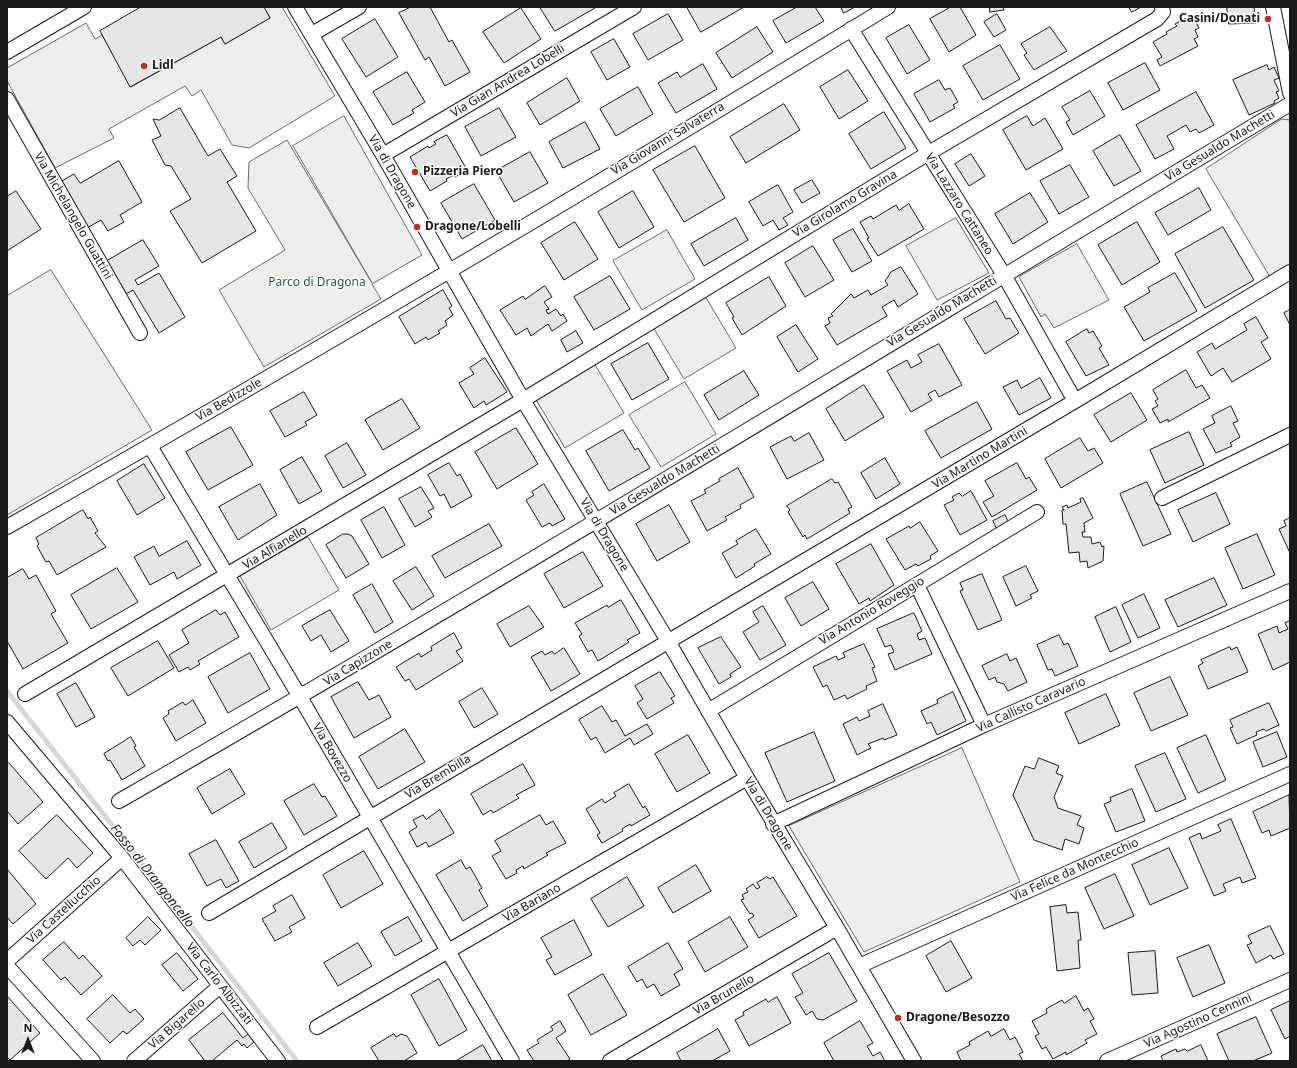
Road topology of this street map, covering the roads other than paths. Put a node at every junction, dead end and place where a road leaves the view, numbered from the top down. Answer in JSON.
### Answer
{"nodes":[{"id":1,"x":84,"y":7,"type":"edge"},
{"id":2,"x":295,"y":7,"type":"edge"},
{"id":3,"x":359,"y":7,"type":"edge"},
{"id":4,"x":634,"y":7,"type":"edge"},
{"id":5,"x":888,"y":7,"type":"edge"},
{"id":6,"x":1162,"y":7,"type":"edge"},
{"id":7,"x":1273,"y":7,"type":"edge"},
{"id":8,"x":851,"y":29,"type":"junction"},
{"id":9,"x":312,"y":34,"type":"junction"},
{"id":10,"x":7,"y":52,"type":"edge"},
{"id":11,"x":1290,"y":93,"type":"edge"},
{"id":12,"x":7,"y":99,"type":"edge"},
{"id":13,"x":1290,"y":104,"type":"edge"},
{"id":14,"x":927,"y":154,"type":"junction"},
{"id":15,"x":383,"y":155,"type":"junction"},
{"id":16,"x":449,"y":271,"type":"junction"},
{"id":17,"x":1290,"y":272,"type":"edge"},
{"id":18,"x":1004,"y":275,"type":"junction"},
{"id":19,"x":140,"y":333,"type":"dead end"},
{"id":20,"x":523,"y":400,"type":"junction"},
{"id":21,"x":1075,"y":401,"type":"junction"},
{"id":22,"x":1290,"y":434,"type":"edge"},
{"id":23,"x":150,"y":446,"type":"junction"},
{"id":24,"x":1162,"y":498,"type":"dead end"},
{"id":25,"x":1038,"y":512,"type":"dead end"},
{"id":26,"x":596,"y":522,"type":"junction"},
{"id":27,"x":7,"y":527,"type":"edge"},
{"id":28,"x":228,"y":575,"type":"junction"},
{"id":29,"x":916,"y":585,"type":"junction"},
{"id":30,"x":1290,"y":590,"type":"edge"},
{"id":31,"x":668,"y":641,"type":"junction"},
{"id":32,"x":25,"y":694,"type":"dead end"},
{"id":33,"x":300,"y":697,"type":"junction"},
{"id":34,"x":708,"y":711,"type":"junction"},
{"id":35,"x":984,"y":725,"type":"junction"},
{"id":36,"x":8,"y":727,"type":"edge"},
{"id":37,"x":1290,"y":774,"type":"edge"},
{"id":38,"x":746,"y":778,"type":"junction"},
{"id":39,"x":119,"y":802,"type":"dead end"},
{"id":40,"x":370,"y":818,"type":"junction"},
{"id":41,"x":774,"y":824,"type":"junction"},
{"id":42,"x":122,"y":858,"type":"junction"},
{"id":43,"x":209,"y":913,"type":"dead end"},
{"id":44,"x":837,"y":928,"type":"junction"},
{"id":45,"x":448,"y":951,"type":"junction"},
{"id":46,"x":7,"y":961,"type":"edge"},
{"id":47,"x":7,"y":966,"type":"edge"},
{"id":48,"x":859,"y":966,"type":"junction"},
{"id":49,"x":1290,"y":980,"type":"edge"},
{"id":50,"x":220,"y":986,"type":"junction"},
{"id":51,"x":316,"y":1026,"type":"dead end"},
{"id":52,"x":93,"y":1061,"type":"edge"},
{"id":53,"x":134,"y":1061,"type":"edge"},
{"id":54,"x":278,"y":1061,"type":"edge"},
{"id":55,"x":512,"y":1061,"type":"edge"},
{"id":56,"x":610,"y":1061,"type":"edge"},
{"id":57,"x":914,"y":1061,"type":"edge"},
{"id":58,"x":1107,"y":1061,"type":"edge"}],
"edges":[{"from":1,"to":10,"type":"street"},
{"from":2,"to":9,"type":"street","name":"Via di Dragone"},
{"from":3,"to":9,"type":"street"},
{"from":4,"to":15,"type":"street","name":"Via Gian Andrea Lobelli"},
{"from":5,"to":8,"type":"street","name":"Via Giovanni Salvaterra"},
{"from":6,"to":14,"type":"street","name":"Via Girolamo Gravina"},
{"from":7,"to":11,"type":"street"},
{"from":8,"to":14,"type":"street","name":"Via Lazzaro Cattaneo"},
{"from":8,"to":16,"type":"street","name":"Via Giovanni Salvaterra"},
{"from":9,"to":15,"type":"street","name":"Via di Dragone"},
{"from":12,"to":19,"type":"street","name":"Via Michelangelo Guattini"},
{"from":13,"to":18,"type":"street","name":"Via Gesualdo Machetti"},
{"from":14,"to":18,"type":"street","name":"Via Lazzaro Cattaneo"},
{"from":14,"to":20,"type":"street","name":"Via Girolamo Gravina"},
{"from":15,"to":16,"type":"street","name":"Via di Dragone"},
{"from":16,"to":20,"type":"street","name":"Via di Dragone"},
{"from":16,"to":23,"type":"street","name":"Via Bedizzole"},
{"from":17,"to":21,"type":"street","name":"Via Martino Martini"},
{"from":18,"to":21,"type":"street","name":"Via Lazzaro Cattaneo"},
{"from":18,"to":26,"type":"street","name":"Via Gesualdo Machetti"},
{"from":20,"to":26,"type":"street","name":"Via di Dragone"},
{"from":20,"to":28,"type":"street","name":"Via Alfianello"},
{"from":21,"to":31,"type":"street","name":"Via Martino Martini"},
{"from":22,"to":24,"type":"street"},
{"from":23,"to":27,"type":"street","name":"Via Bedizzole"},
{"from":23,"to":28,"type":"street","name":"Via Bovezzo"},
{"from":25,"to":29,"type":"street","name":"Via Antonio Roveggio"},
{"from":26,"to":31,"type":"street","name":"Via di Dragone"},
{"from":26,"to":33,"type":"street","name":"Via Capizzone"},
{"from":28,"to":32,"type":"street","name":"Via Alfianello"},
{"from":28,"to":33,"type":"street","name":"Via Bovezzo"},
{"from":29,"to":34,"type":"street","name":"Via Antonio Roveggio"},
{"from":29,"to":35,"type":"street"},
{"from":30,"to":35,"type":"street","name":"Via Callisto Caravario"},
{"from":31,"to":34,"type":"street","name":"Via di Dragone"},
{"from":31,"to":40,"type":"street","name":"Via Brembilla"},
{"from":33,"to":39,"type":"street","name":"Via Capizzone"},
{"from":33,"to":40,"type":"street","name":"Via Bovezzo"},
{"from":34,"to":38,"type":"street","name":"Via di Dragone"},
{"from":35,"to":41,"type":"street","name":"Via Callisto Caravario"},
{"from":36,"to":42,"type":"street","name":"Via Carlo Albizzati"},
{"from":37,"to":48,"type":"street","name":"Via Felice da Montecchio"},
{"from":38,"to":41,"type":"street","name":"Via di Dragone"},
{"from":38,"to":45,"type":"street","name":"Via Bariano"},
{"from":40,"to":43,"type":"street","name":"Via Brembilla"},
{"from":40,"to":45,"type":"street","name":"Via Bovezzo"},
{"from":41,"to":44,"type":"street","name":"Via di Dragone"},
{"from":42,"to":46,"type":"street","name":"Via Castellucchio"},
{"from":42,"to":50,"type":"street","name":"Via Carlo Albizzati"},
{"from":44,"to":48,"type":"street","name":"Via di Dragone"},
{"from":44,"to":56,"type":"street","name":"Via Brunello"},
{"from":45,"to":51,"type":"street","name":"Via Bariano"},
{"from":45,"to":55,"type":"street","name":"Via Bovezzo"},
{"from":47,"to":52,"type":"street"},
{"from":48,"to":57,"type":"street","name":"Via di Dragone"},
{"from":49,"to":58,"type":"street","name":"Via Agostino Cennini"},
{"from":50,"to":53,"type":"street","name":"Via Bigarello"},
{"from":50,"to":54,"type":"street","name":"Via Carlo Albizzati"}]}
